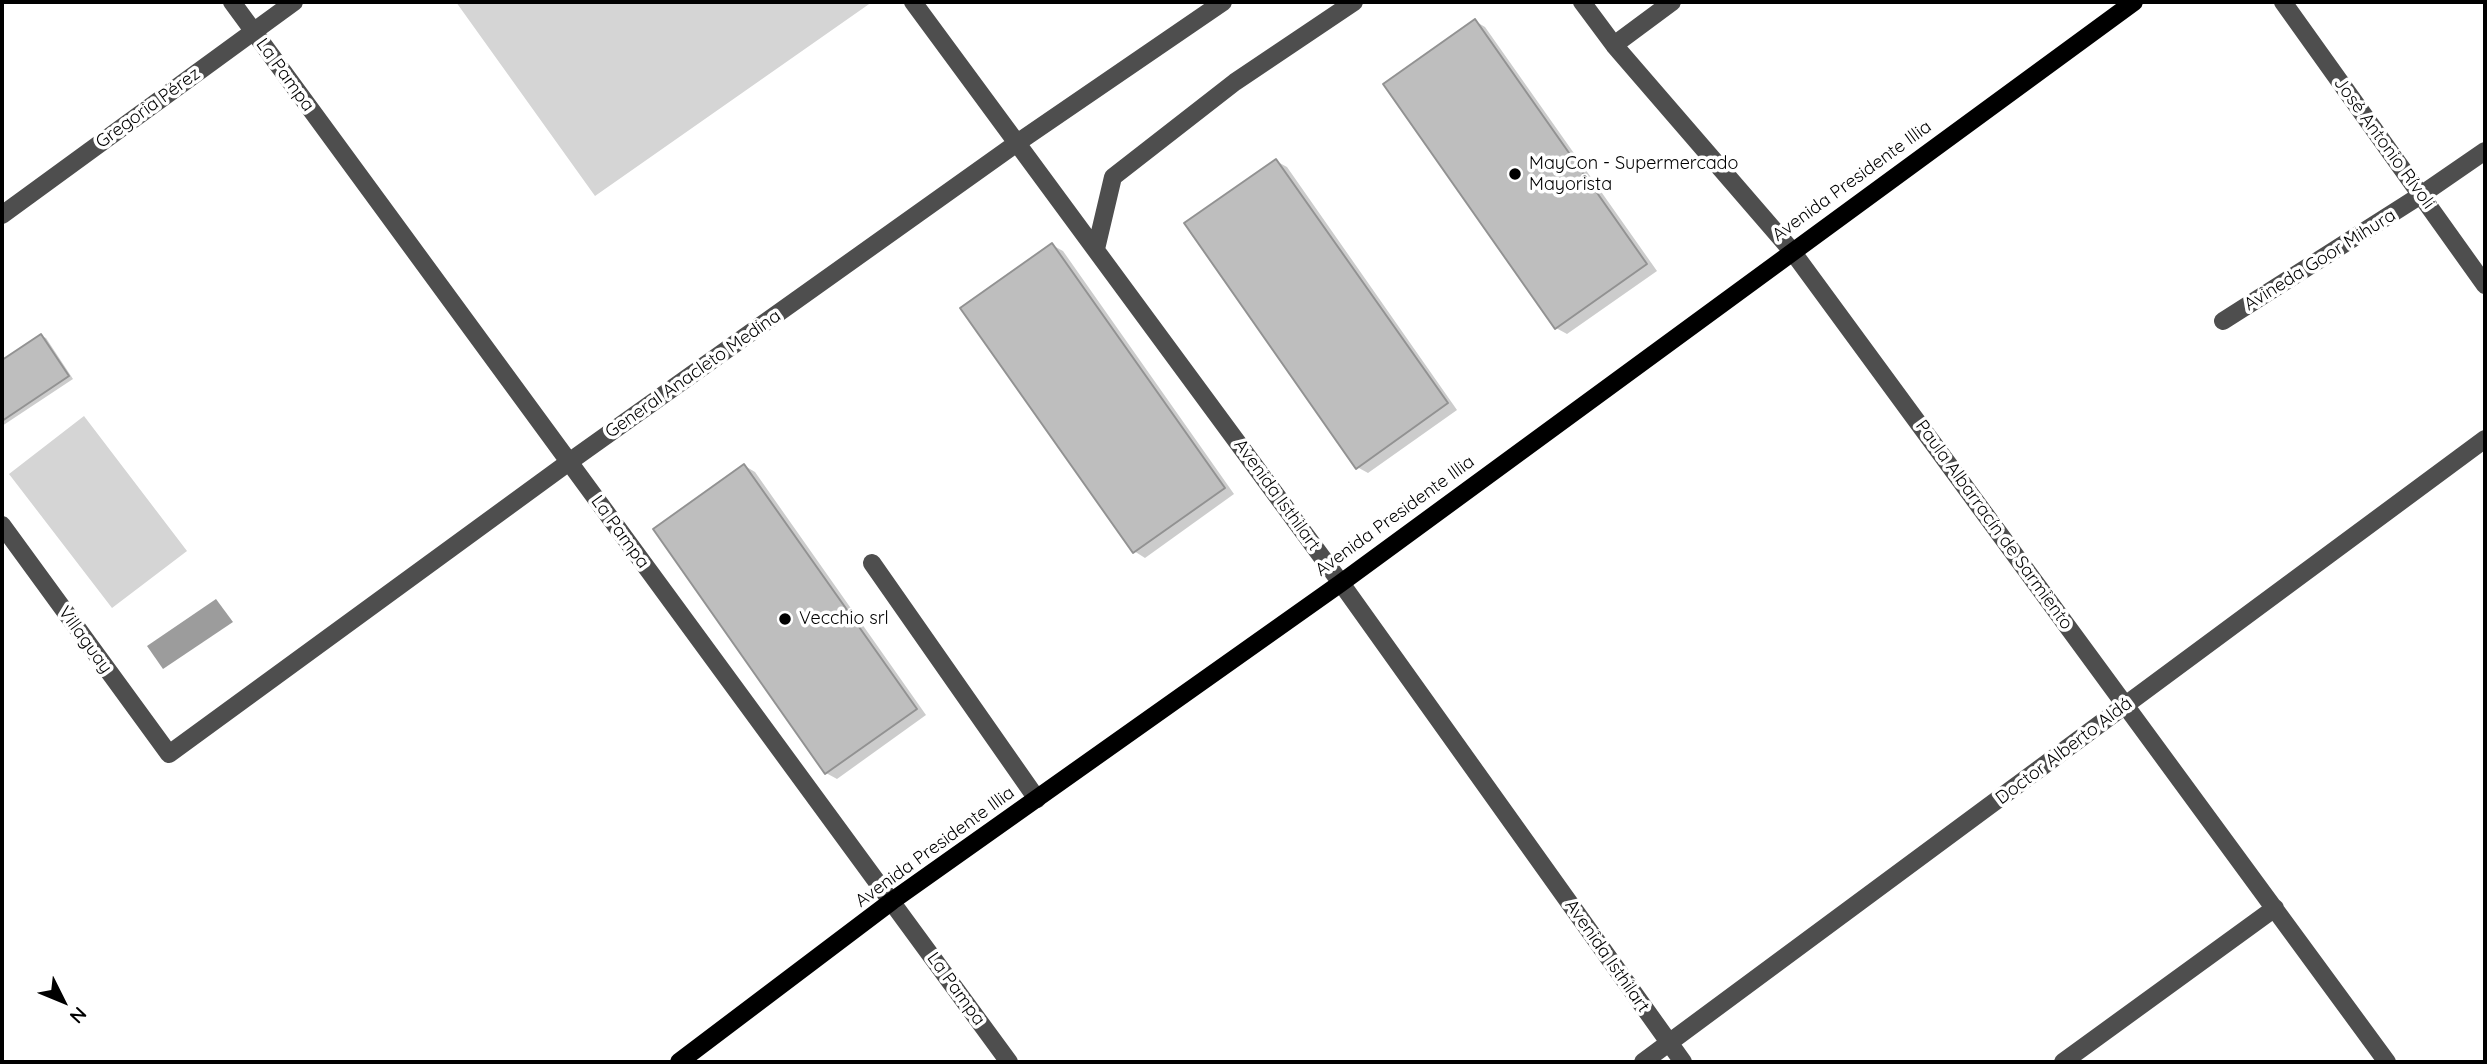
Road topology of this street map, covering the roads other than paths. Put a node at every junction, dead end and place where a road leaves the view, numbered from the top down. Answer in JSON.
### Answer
{"nodes":[{"id":1,"x":232,"y":2,"type":"edge"},
{"id":2,"x":294,"y":2,"type":"edge"},
{"id":3,"x":913,"y":2,"type":"edge"},
{"id":4,"x":1223,"y":2,"type":"edge"},
{"id":5,"x":1354,"y":2,"type":"edge"},
{"id":6,"x":1582,"y":2,"type":"edge"},
{"id":7,"x":1672,"y":2,"type":"edge"},
{"id":8,"x":2134,"y":2,"type":"edge"},
{"id":9,"x":2283,"y":2,"type":"edge"},
{"id":10,"x":253,"y":31,"type":"junction"},
{"id":11,"x":1614,"y":45,"type":"junction"},
{"id":12,"x":1017,"y":143,"type":"junction"},
{"id":13,"x":2485,"y":151,"type":"edge"},
{"id":14,"x":2421,"y":195,"type":"junction"},
{"id":15,"x":2,"y":215,"type":"edge"},
{"id":16,"x":1096,"y":249,"type":"junction"},
{"id":17,"x":1792,"y":251,"type":"junction"},
{"id":18,"x":2485,"y":285,"type":"edge"},
{"id":19,"x":2223,"y":321,"type":"dead end"},
{"id":20,"x":2485,"y":439,"type":"edge"},
{"id":21,"x":569,"y":462,"type":"junction"},
{"id":22,"x":2,"y":525,"type":"edge"},
{"id":23,"x":872,"y":563,"type":"dead end"},
{"id":24,"x":1341,"y":583,"type":"junction"},
{"id":25,"x":2127,"y":705,"type":"junction"},
{"id":26,"x":169,"y":754,"type":"joint"},
{"id":27,"x":1037,"y":799,"type":"junction"},
{"id":28,"x":892,"y":901,"type":"junction"},
{"id":29,"x":2275,"y":908,"type":"junction"},
{"id":30,"x":1669,"y":1044,"type":"junction"},
{"id":31,"x":679,"y":1062,"type":"edge"},
{"id":32,"x":1009,"y":1062,"type":"edge"},
{"id":33,"x":1643,"y":1062,"type":"edge"},
{"id":34,"x":1683,"y":1062,"type":"edge"},
{"id":35,"x":2063,"y":1062,"type":"edge"},
{"id":36,"x":2387,"y":1062,"type":"edge"}],
"edges":[{"from":1,"to":10,"type":"street","name":"La Pampa"},
{"from":2,"to":10,"type":"street","name":"Gregoria Pérez"},
{"from":3,"to":12,"type":"street","name":"Avenida Isthilart"},
{"from":4,"to":12,"type":"street","name":"General Anacleto Medina"},
{"from":5,"to":16,"type":"street"},
{"from":6,"to":11,"type":"street","name":"Paula Albarracín de Sarmiento"},
{"from":7,"to":11,"type":"street"},
{"from":8,"to":17,"type":"main road","name":"Avenida Presidente Illia"},
{"from":9,"to":14,"type":"street","name":"José Antonio Rívoli"},
{"from":10,"to":15,"type":"street","name":"Gregoria Pérez"},
{"from":10,"to":21,"type":"street","name":"La Pampa"},
{"from":11,"to":17,"type":"street","name":"Paula Albarracín de Sarmiento"},
{"from":12,"to":16,"type":"street","name":"Avenida Isthilart"},
{"from":12,"to":21,"type":"street","name":"General Anacleto Medina"},
{"from":13,"to":14,"type":"street","name":"Avineda Goor Mihura"},
{"from":14,"to":18,"type":"street","name":"José Antonio Rívoli"},
{"from":14,"to":19,"type":"street","name":"Avineda Goor Mihura"},
{"from":16,"to":24,"type":"street","name":"Avenida Isthilart"},
{"from":17,"to":24,"type":"main road","name":"Avenida Presidente Illia"},
{"from":17,"to":25,"type":"street","name":"Paula Albarracín de Sarmiento"},
{"from":20,"to":25,"type":"street","name":"Doctor Alberto Aldá"},
{"from":21,"to":26,"type":"street","name":"General Anacleto Medina"},
{"from":21,"to":28,"type":"street","name":"La Pampa"},
{"from":22,"to":26,"type":"street","name":"Villaguay"},
{"from":23,"to":27,"type":"street"},
{"from":24,"to":27,"type":"main road","name":"Avenida Presidente Illia"},
{"from":24,"to":30,"type":"street","name":"Avenida Isthilart"},
{"from":25,"to":29,"type":"street","name":"Paula Albarracín de Sarmiento"},
{"from":25,"to":30,"type":"street","name":"Doctor Alberto Aldá"},
{"from":27,"to":28,"type":"main road","name":"Avenida Presidente Illia"},
{"from":28,"to":31,"type":"main road","name":"Avenida Presidente Illia"},
{"from":28,"to":32,"type":"street","name":"La Pampa"},
{"from":29,"to":35,"type":"street"},
{"from":29,"to":36,"type":"street","name":"Paula Albarracín de Sarmiento"},
{"from":30,"to":33,"type":"street","name":"Doctor Alberto Aldá"},
{"from":30,"to":34,"type":"street","name":"Avenida Isthilart"}]}
